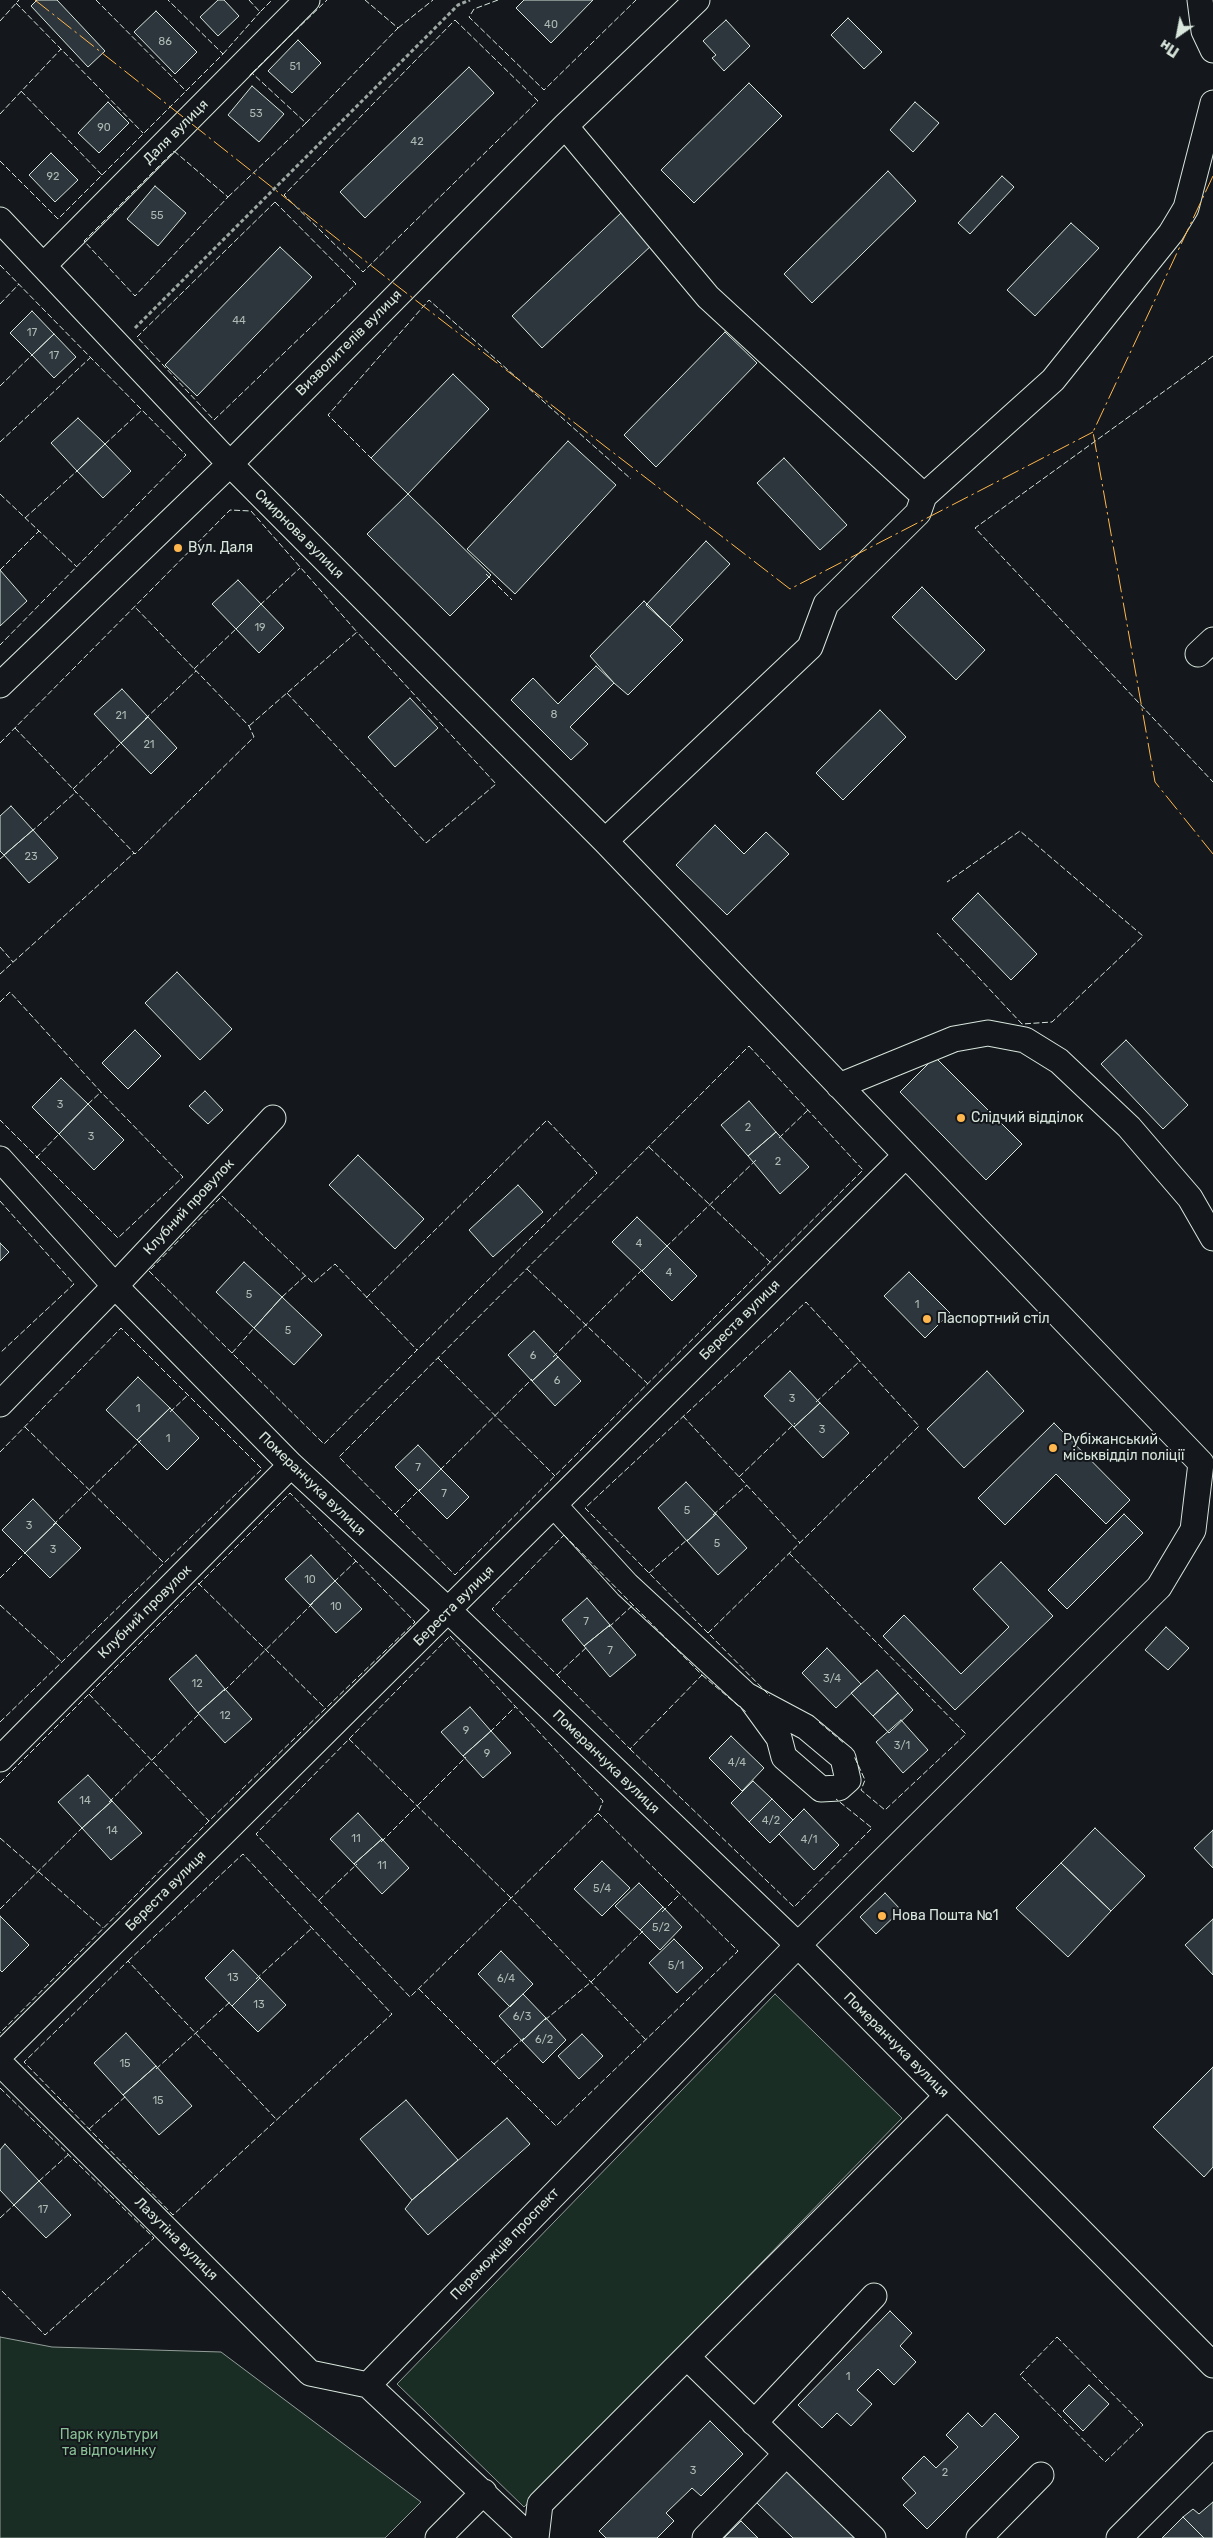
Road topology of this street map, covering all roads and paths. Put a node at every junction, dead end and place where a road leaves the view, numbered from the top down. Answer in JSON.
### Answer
{"nodes":[{"id":1,"x":307,"y":0,"type":"edge"},
{"id":2,"x":470,"y":0,"type":"edge"},
{"id":3,"x":697,"y":0,"type":"edge"},
{"id":4,"x":1200,"y":0,"type":"edge"},
{"id":5,"x":1213,"y":50,"type":"edge"},
{"id":6,"x":1213,"y":103,"type":"edge"},
{"id":7,"x":565,"y":126,"type":"junction"},
{"id":8,"x":0,"y":220,"type":"edge"},
{"id":9,"x":44,"y":265,"type":"junction"},
{"id":10,"x":118,"y":344,"type":"junction"},
{"id":11,"x":230,"y":464,"type":"junction"},
{"id":12,"x":924,"y":496,"type":"junction"},
{"id":13,"x":0,"y":685,"type":"edge"},
{"id":14,"x":604,"y":842,"type":"junction"},
{"id":15,"x":839,"y":1086,"type":"junction"},
{"id":16,"x":273,"y":1118,"type":"dead end"},
{"id":17,"x":906,"y":1155,"type":"junction"},
{"id":18,"x":0,"y":1159,"type":"edge"},
{"id":19,"x":1213,"y":1238,"type":"edge"},
{"id":20,"x":115,"y":1286,"type":"junction"},
{"id":21,"x":0,"y":1404,"type":"edge"},
{"id":22,"x":290,"y":1465,"type":"junction"},
{"id":23,"x":1206,"y":1487,"type":"edge"},
{"id":24,"x":554,"y":1505,"type":"junction"},
{"id":25,"x":448,"y":1611,"type":"junction"},
{"id":26,"x":750,"y":1698,"type":"dead end"},
{"id":27,"x":0,"y":1759,"type":"edge"},
{"id":28,"x":798,"y":1945,"type":"junction"},
{"id":29,"x":0,"y":2055,"type":"edge"},
{"id":30,"x":0,"y":2064,"type":"edge"},
{"id":31,"x":947,"y":2096,"type":"junction"},
{"id":32,"x":874,"y":2296,"type":"dead end"},
{"id":33,"x":687,"y":2357,"type":"junction"},
{"id":34,"x":1213,"y":2365,"type":"edge"},
{"id":35,"x":368,"y":2385,"type":"junction"},
{"id":36,"x":754,"y":2423,"type":"junction"},
{"id":37,"x":1213,"y":2444,"type":"edge"},
{"id":38,"x":786,"y":2454,"type":"junction"},
{"id":39,"x":1041,"y":2475,"type":"dead end"},
{"id":40,"x":484,"y":2492,"type":"junction"},
{"id":41,"x":438,"y":2538,"type":"edge"},
{"id":42,"x":531,"y":2538,"type":"edge"},
{"id":43,"x":536,"y":2538,"type":"edge"},
{"id":44,"x":705,"y":2538,"type":"edge"},
{"id":45,"x":873,"y":2538,"type":"edge"},
{"id":46,"x":979,"y":2538,"type":"edge"},
{"id":47,"x":1119,"y":2538,"type":"edge"}],
"edges":[{"from":1,"to":9,"type":"street","name":"Даля вулиця"},
{"from":2,"to":10,"type":"path"},
{"from":3,"to":7,"type":"street","name":"Визволителів вулиця"},
{"from":4,"to":5,"type":"street"},
{"from":6,"to":12,"type":"street"},
{"from":7,"to":11,"type":"street","name":"Визволителів вулиця"},
{"from":7,"to":12,"type":"street"},
{"from":8,"to":9,"type":"street","name":"Смирнова вулиця"},
{"from":9,"to":10,"type":"street","name":"Смирнова вулиця"},
{"from":10,"to":11,"type":"street","name":"Смирнова вулиця"},
{"from":11,"to":13,"type":"street","name":"Визволителів вулиця"},
{"from":11,"to":14,"type":"street","name":"Смирнова вулиця"},
{"from":12,"to":14,"type":"street"},
{"from":14,"to":15,"type":"street","name":"Смирнова вулиця"},
{"from":15,"to":17,"type":"street","name":"Смирнова вулиця"},
{"from":15,"to":19,"type":"street"},
{"from":16,"to":20,"type":"street","name":"Клубний провулок"},
{"from":17,"to":23,"type":"street","name":"Смирнова вулиця"},
{"from":17,"to":24,"type":"street","name":"Береста вулиця"},
{"from":18,"to":20,"type":"street","name":"Померанчука вулиця"},
{"from":20,"to":21,"type":"street","name":"Клубний провулок"},
{"from":20,"to":22,"type":"street","name":"Померанчука вулиця"},
{"from":22,"to":25,"type":"street","name":"Померанчука вулиця"},
{"from":22,"to":27,"type":"street","name":"Клубний провулок"},
{"from":23,"to":28,"type":"street","name":"Переможців проспект"},
{"from":24,"to":25,"type":"street","name":"Береста вулиця"},
{"from":24,"to":26,"type":"street"},
{"from":25,"to":28,"type":"street","name":"Померанчука вулиця"},
{"from":25,"to":29,"type":"street","name":"Береста вулиця"},
{"from":28,"to":31,"type":"street","name":"Померанчука вулиця"},
{"from":28,"to":35,"type":"street","name":"Переможців проспект"},
{"from":30,"to":35,"type":"street","name":"Лазутіна вулиця"},
{"from":31,"to":33,"type":"street"},
{"from":31,"to":34,"type":"street","name":"Померанчука вулиця"},
{"from":32,"to":36,"type":"street"},
{"from":33,"to":36,"type":"street"},
{"from":33,"to":43,"type":"street"},
{"from":35,"to":40,"type":"street"},
{"from":36,"to":38,"type":"street"},
{"from":37,"to":47,"type":"street"},
{"from":38,"to":44,"type":"street"},
{"from":38,"to":45,"type":"street"},
{"from":39,"to":46,"type":"street"},
{"from":40,"to":41,"type":"street"},
{"from":40,"to":42,"type":"street"}]}
